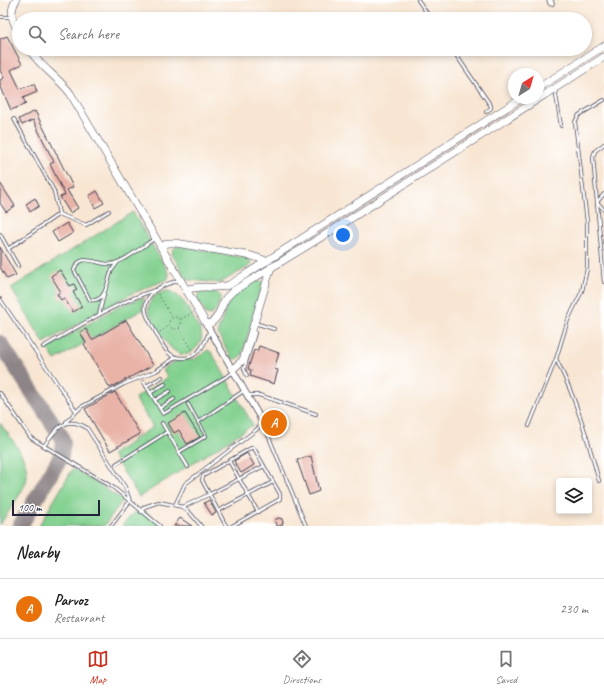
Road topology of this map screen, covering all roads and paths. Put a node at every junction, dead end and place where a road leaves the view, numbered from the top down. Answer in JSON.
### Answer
{"nodes":[{"id":1,"x":16,"y":0,"type":"edge"},
{"id":2,"x":418,"y":0,"type":"edge"},
{"id":3,"x":426,"y":12,"type":"edge"},
{"id":4,"x":12,"y":16,"type":"joint"},
{"id":5,"x":0,"y":17,"type":"edge"},
{"id":6,"x":604,"y":46,"type":"edge"},
{"id":7,"x":592,"y":54,"type":"edge"},
{"id":8,"x":34,"y":56,"type":"edge"},
{"id":9,"x":457,"y":56,"type":"edge"},
{"id":10,"x":588,"y":56,"type":"edge"},
{"id":11,"x":604,"y":58,"type":"edge"},
{"id":12,"x":544,"y":84,"type":"edge"},
{"id":13,"x":555,"y":89,"type":"junction"},
{"id":14,"x":604,"y":100,"type":"edge"},
{"id":15,"x":513,"y":104,"type":"edge"},
{"id":16,"x":486,"y":112,"type":"dead end"},
{"id":17,"x":14,"y":119,"type":"dead end"},
{"id":18,"x":561,"y":126,"type":"dead end"},
{"id":19,"x":604,"y":144,"type":"edge"},
{"id":20,"x":604,"y":194,"type":"edge"},
{"id":21,"x":597,"y":202,"type":"junction"},
{"id":22,"x":604,"y":210,"type":"edge"},
{"id":23,"x":109,"y":211,"type":"dead end"},
{"id":24,"x":59,"y":214,"type":"junction"},
{"id":25,"x":0,"y":234,"type":"edge"},
{"id":26,"x":156,"y":238,"type":"junction"},
{"id":27,"x":161,"y":247,"type":"junction"},
{"id":28,"x":8,"y":249,"type":"junction"},
{"id":29,"x":267,"y":261,"type":"junction"},
{"id":30,"x":118,"y":262,"type":"junction"},
{"id":31,"x":18,"y":266,"type":"dead end"},
{"id":32,"x":272,"y":268,"type":"junction"},
{"id":33,"x":180,"y":280,"type":"junction"},
{"id":34,"x":604,"y":282,"type":"edge"},
{"id":35,"x":155,"y":290,"type":"junction"},
{"id":36,"x":186,"y":290,"type":"junction"},
{"id":37,"x":104,"y":293,"type":"junction"},
{"id":38,"x":0,"y":298,"type":"edge"},
{"id":39,"x":198,"y":309,"type":"junction"},
{"id":40,"x":99,"y":315,"type":"junction"},
{"id":41,"x":172,"y":317,"type":"junction"},
{"id":42,"x":180,"y":319,"type":"junction"},
{"id":43,"x":255,"y":323,"type":"junction"},
{"id":44,"x":170,"y":326,"type":"junction"},
{"id":45,"x":208,"y":327,"type":"junction"},
{"id":46,"x":178,"y":328,"type":"junction"},
{"id":47,"x":274,"y":330,"type":"dead end"},
{"id":48,"x":255,"y":333,"type":"dead end"},
{"id":49,"x":157,"y":334,"type":"junction"},
{"id":50,"x":43,"y":347,"type":"dead end"},
{"id":51,"x":195,"y":355,"type":"junction"},
{"id":52,"x":176,"y":357,"type":"junction"},
{"id":53,"x":556,"y":359,"type":"junction"},
{"id":54,"x":234,"y":370,"type":"junction"},
{"id":55,"x":247,"y":376,"type":"dead end"},
{"id":56,"x":162,"y":377,"type":"dead end"},
{"id":57,"x":144,"y":382,"type":"dead end"},
{"id":58,"x":165,"y":384,"type":"dead end"},
{"id":59,"x":146,"y":386,"type":"junction"},
{"id":60,"x":170,"y":391,"type":"dead end"},
{"id":61,"x":0,"y":393,"type":"edge"},
{"id":62,"x":150,"y":393,"type":"junction"},
{"id":63,"x":247,"y":393,"type":"junction"},
{"id":64,"x":174,"y":399,"type":"dead end"},
{"id":65,"x":155,"y":400,"type":"junction"},
{"id":66,"x":188,"y":404,"type":"dead end"},
{"id":67,"x":160,"y":408,"type":"junction"},
{"id":68,"x":76,"y":411,"type":"junction"},
{"id":69,"x":316,"y":414,"type":"dead end"},
{"id":70,"x":198,"y":422,"type":"junction"},
{"id":71,"x":66,"y":423,"type":"junction"},
{"id":72,"x":162,"y":423,"type":"dead end"},
{"id":73,"x":263,"y":423,"type":"junction"},
{"id":74,"x":529,"y":426,"type":"dead end"},
{"id":75,"x":167,"y":432,"type":"junction"},
{"id":76,"x":44,"y":446,"type":"junction"},
{"id":77,"x":179,"y":452,"type":"junction"},
{"id":78,"x":229,"y":461,"type":"junction"},
{"id":79,"x":116,"y":464,"type":"dead end"},
{"id":80,"x":264,"y":466,"type":"junction"},
{"id":81,"x":188,"y":467,"type":"dead end"},
{"id":82,"x":239,"y":479,"type":"junction"},
{"id":83,"x":599,"y":481,"type":"dead end"},
{"id":84,"x":273,"y":482,"type":"junction"},
{"id":85,"x":210,"y":494,"type":"junction"},
{"id":86,"x":248,"y":496,"type":"junction"},
{"id":87,"x":130,"y":501,"type":"junction"},
{"id":88,"x":175,"y":505,"type":"junction"},
{"id":89,"x":183,"y":507,"type":"junction"},
{"id":90,"x":218,"y":511,"type":"junction"},
{"id":91,"x":141,"y":512,"type":"junction"},
{"id":92,"x":258,"y":512,"type":"junction"},
{"id":93,"x":110,"y":526,"type":"edge"},
{"id":94,"x":160,"y":526,"type":"edge"},
{"id":95,"x":201,"y":526,"type":"edge"},
{"id":96,"x":227,"y":526,"type":"edge"},
{"id":97,"x":232,"y":526,"type":"edge"},
{"id":98,"x":306,"y":526,"type":"edge"}],
"edges":[{"from":1,"to":4,"type":"street"},
{"from":2,"to":3,"type":"lane"},
{"from":4,"to":5,"type":"lane"},
{"from":6,"to":7,"type":"street"},
{"from":8,"to":26,"type":"street"},
{"from":9,"to":16,"type":"lane"},
{"from":10,"to":12,"type":"street"},
{"from":11,"to":13,"type":"street"},
{"from":13,"to":18,"type":"lane"},
{"from":13,"to":32,"type":"street"},
{"from":14,"to":53,"type":"lane"},
{"from":15,"to":29,"type":"street"},
{"from":17,"to":24,"type":"lane"},
{"from":19,"to":21,"type":"lane"},
{"from":20,"to":21,"type":"lane"},
{"from":21,"to":22,"type":"lane"},
{"from":21,"to":34,"type":"lane"},
{"from":23,"to":24,"type":"lane"},
{"from":24,"to":28,"type":"lane"},
{"from":25,"to":28,"type":"lane"},
{"from":26,"to":27,"type":"street"},
{"from":26,"to":30,"type":"lane"},
{"from":27,"to":29,"type":"street"},
{"from":27,"to":33,"type":"street"},
{"from":28,"to":31,"type":"lane"},
{"from":29,"to":36,"type":"street"},
{"from":30,"to":37,"type":"lane"},
{"from":30,"to":37,"type":"lane"},
{"from":32,"to":43,"type":"street"},
{"from":32,"to":45,"type":"street"},
{"from":33,"to":35,"type":"lane"},
{"from":33,"to":36,"type":"street"},
{"from":35,"to":40,"type":"lane"},
{"from":35,"to":41,"type":"path"},
{"from":35,"to":49,"type":"lane"},
{"from":36,"to":39,"type":"street"},
{"from":37,"to":40,"type":"lane"},
{"from":38,"to":68,"type":"lane"},
{"from":39,"to":42,"type":"path"},
{"from":39,"to":45,"type":"street"},
{"from":40,"to":50,"type":"lane"},
{"from":41,"to":42,"type":"path"},
{"from":41,"to":44,"type":"path"},
{"from":42,"to":46,"type":"path"},
{"from":43,"to":47,"type":"lane"},
{"from":43,"to":54,"type":"street"},
{"from":44,"to":46,"type":"path"},
{"from":44,"to":49,"type":"path"},
{"from":45,"to":51,"type":"lane"},
{"from":45,"to":54,"type":"street"},
{"from":46,"to":51,"type":"path"},
{"from":48,"to":55,"type":"lane"},
{"from":49,"to":52,"type":"lane"},
{"from":51,"to":52,"type":"lane"},
{"from":52,"to":68,"type":"lane"},
{"from":53,"to":74,"type":"lane"},
{"from":53,"to":83,"type":"lane"},
{"from":54,"to":63,"type":"street"},
{"from":54,"to":67,"type":"lane"},
{"from":56,"to":59,"type":"lane"},
{"from":57,"to":59,"type":"lane"},
{"from":58,"to":62,"type":"lane"},
{"from":59,"to":62,"type":"lane"},
{"from":60,"to":65,"type":"lane"},
{"from":61,"to":76,"type":"lane"},
{"from":62,"to":65,"type":"lane"},
{"from":63,"to":69,"type":"lane"},
{"from":63,"to":70,"type":"lane"},
{"from":63,"to":73,"type":"street"},
{"from":64,"to":67,"type":"lane"},
{"from":65,"to":67,"type":"lane"},
{"from":66,"to":70,"type":"lane"},
{"from":68,"to":71,"type":"lane"},
{"from":70,"to":77,"type":"lane"},
{"from":71,"to":76,"type":"lane"},
{"from":71,"to":87,"type":"lane"},
{"from":72,"to":75,"type":"lane"},
{"from":73,"to":88,"type":"lane"},
{"from":73,"to":98,"type":"lane"},
{"from":75,"to":77,"type":"lane"},
{"from":75,"to":79,"type":"lane"},
{"from":76,"to":87,"type":"lane"},
{"from":77,"to":81,"type":"lane"},
{"from":78,"to":80,"type":"lane"},
{"from":78,"to":82,"type":"lane"},
{"from":78,"to":85,"type":"lane"},
{"from":80,"to":82,"type":"lane"},
{"from":80,"to":84,"type":"lane"},
{"from":82,"to":85,"type":"lane"},
{"from":82,"to":86,"type":"lane"},
{"from":84,"to":86,"type":"lane"},
{"from":84,"to":92,"type":"lane"},
{"from":85,"to":89,"type":"lane"},
{"from":85,"to":90,"type":"lane"},
{"from":86,"to":90,"type":"lane"},
{"from":86,"to":92,"type":"lane"},
{"from":87,"to":91,"type":"lane"},
{"from":87,"to":93,"type":"lane"},
{"from":88,"to":89,"type":"lane"},
{"from":88,"to":91,"type":"lane"},
{"from":89,"to":95,"type":"lane"},
{"from":90,"to":96,"type":"lane"},
{"from":91,"to":94,"type":"lane"},
{"from":92,"to":97,"type":"lane"}]}
